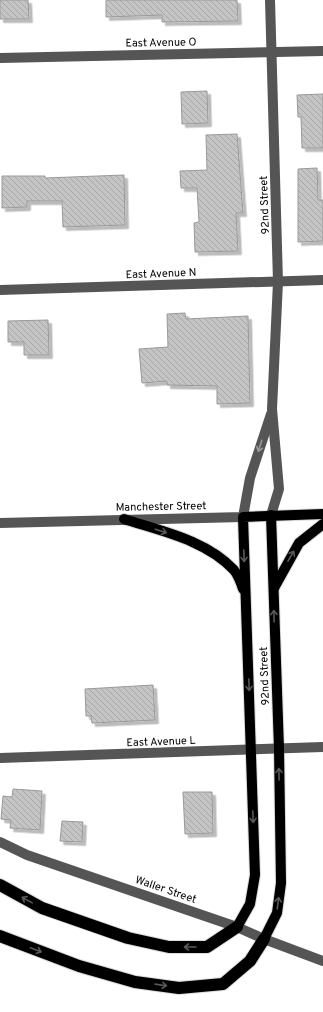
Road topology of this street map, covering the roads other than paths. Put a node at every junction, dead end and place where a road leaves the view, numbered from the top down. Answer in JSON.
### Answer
{"nodes":[{"id":1,"x":270,"y":0,"type":"edge"},
{"id":2,"x":323,"y":51,"type":"edge"},
{"id":3,"x":271,"y":52,"type":"junction"},
{"id":4,"x":0,"y":58,"type":"edge"},
{"id":5,"x":323,"y":280,"type":"edge"},
{"id":6,"x":278,"y":282,"type":"junction"},
{"id":7,"x":0,"y":290,"type":"edge"},
{"id":8,"x":272,"y":409,"type":"junction"},
{"id":9,"x":323,"y":514,"type":"edge"},
{"id":10,"x":271,"y":515,"type":"junction"},
{"id":11,"x":243,"y":516,"type":"junction"},
{"id":12,"x":124,"y":519,"type":"junction"},
{"id":13,"x":0,"y":522,"type":"edge"},
{"id":14,"x":323,"y":524,"type":"edge"},
{"id":15,"x":273,"y":590,"type":"junction"},
{"id":16,"x":246,"y":593,"type":"junction"},
{"id":17,"x":323,"y":747,"type":"edge"},
{"id":18,"x":279,"y":749,"type":"junction"},
{"id":19,"x":251,"y":750,"type":"junction"},
{"id":20,"x":0,"y":758,"type":"edge"},
{"id":21,"x":0,"y":842,"type":"edge"},
{"id":22,"x":0,"y":885,"type":"edge"},
{"id":23,"x":237,"y":927,"type":"junction"},
{"id":24,"x":0,"y":936,"type":"edge"},
{"id":25,"x":264,"y":939,"type":"junction"},
{"id":26,"x":323,"y":960,"type":"edge"}],
"edges":[{"from":1,"to":3,"type":"street","name":"92nd Street"},
{"from":2,"to":3,"type":"street","name":"East Avenue O"},
{"from":3,"to":4,"type":"street","name":"East Avenue O"},
{"from":3,"to":6,"type":"street","name":"92nd Street"},
{"from":5,"to":6,"type":"street","name":"East Avenue N"},
{"from":6,"to":7,"type":"street","name":"East Avenue N"},
{"from":6,"to":8,"type":"street","name":"92nd Street"},
{"from":8,"to":10,"type":"street","name":"92nd Street"},
{"from":8,"to":11,"type":"street","name":"92nd Street","one_way":true},
{"from":9,"to":10,"type":"main road","name":"Manchester Street"},
{"from":10,"to":11,"type":"main road","name":"Manchester Street"},
{"from":10,"to":15,"type":"main road","name":"92nd Street"},
{"from":11,"to":12,"type":"street","name":"Manchester Street"},
{"from":11,"to":16,"type":"main road","name":"92nd Street","one_way":true},
{"from":12,"to":13,"type":"street","name":"Manchester Street"},
{"from":12,"to":16,"type":"main road","one_way":true},
{"from":15,"to":14,"type":"main road","one_way":true},
{"from":18,"to":15,"type":"main road","name":"92nd Street","one_way":true},
{"from":16,"to":19,"type":"main road","name":"92nd Street","one_way":true},
{"from":17,"to":18,"type":"street","name":"East Avenue L"},
{"from":18,"to":19,"type":"street","name":"East Avenue L"},
{"from":25,"to":18,"type":"main road","name":"92nd Street","one_way":true},
{"from":19,"to":20,"type":"street","name":"East Avenue L"},
{"from":19,"to":23,"type":"main road","name":"92nd Street","one_way":true},
{"from":21,"to":23,"type":"street","name":"Waller Street"},
{"from":23,"to":22,"type":"highway","one_way":true},
{"from":23,"to":25,"type":"street","name":"Waller Street"},
{"from":24,"to":25,"type":"highway","one_way":true},
{"from":25,"to":26,"type":"street","name":"Waller Street"}]}
